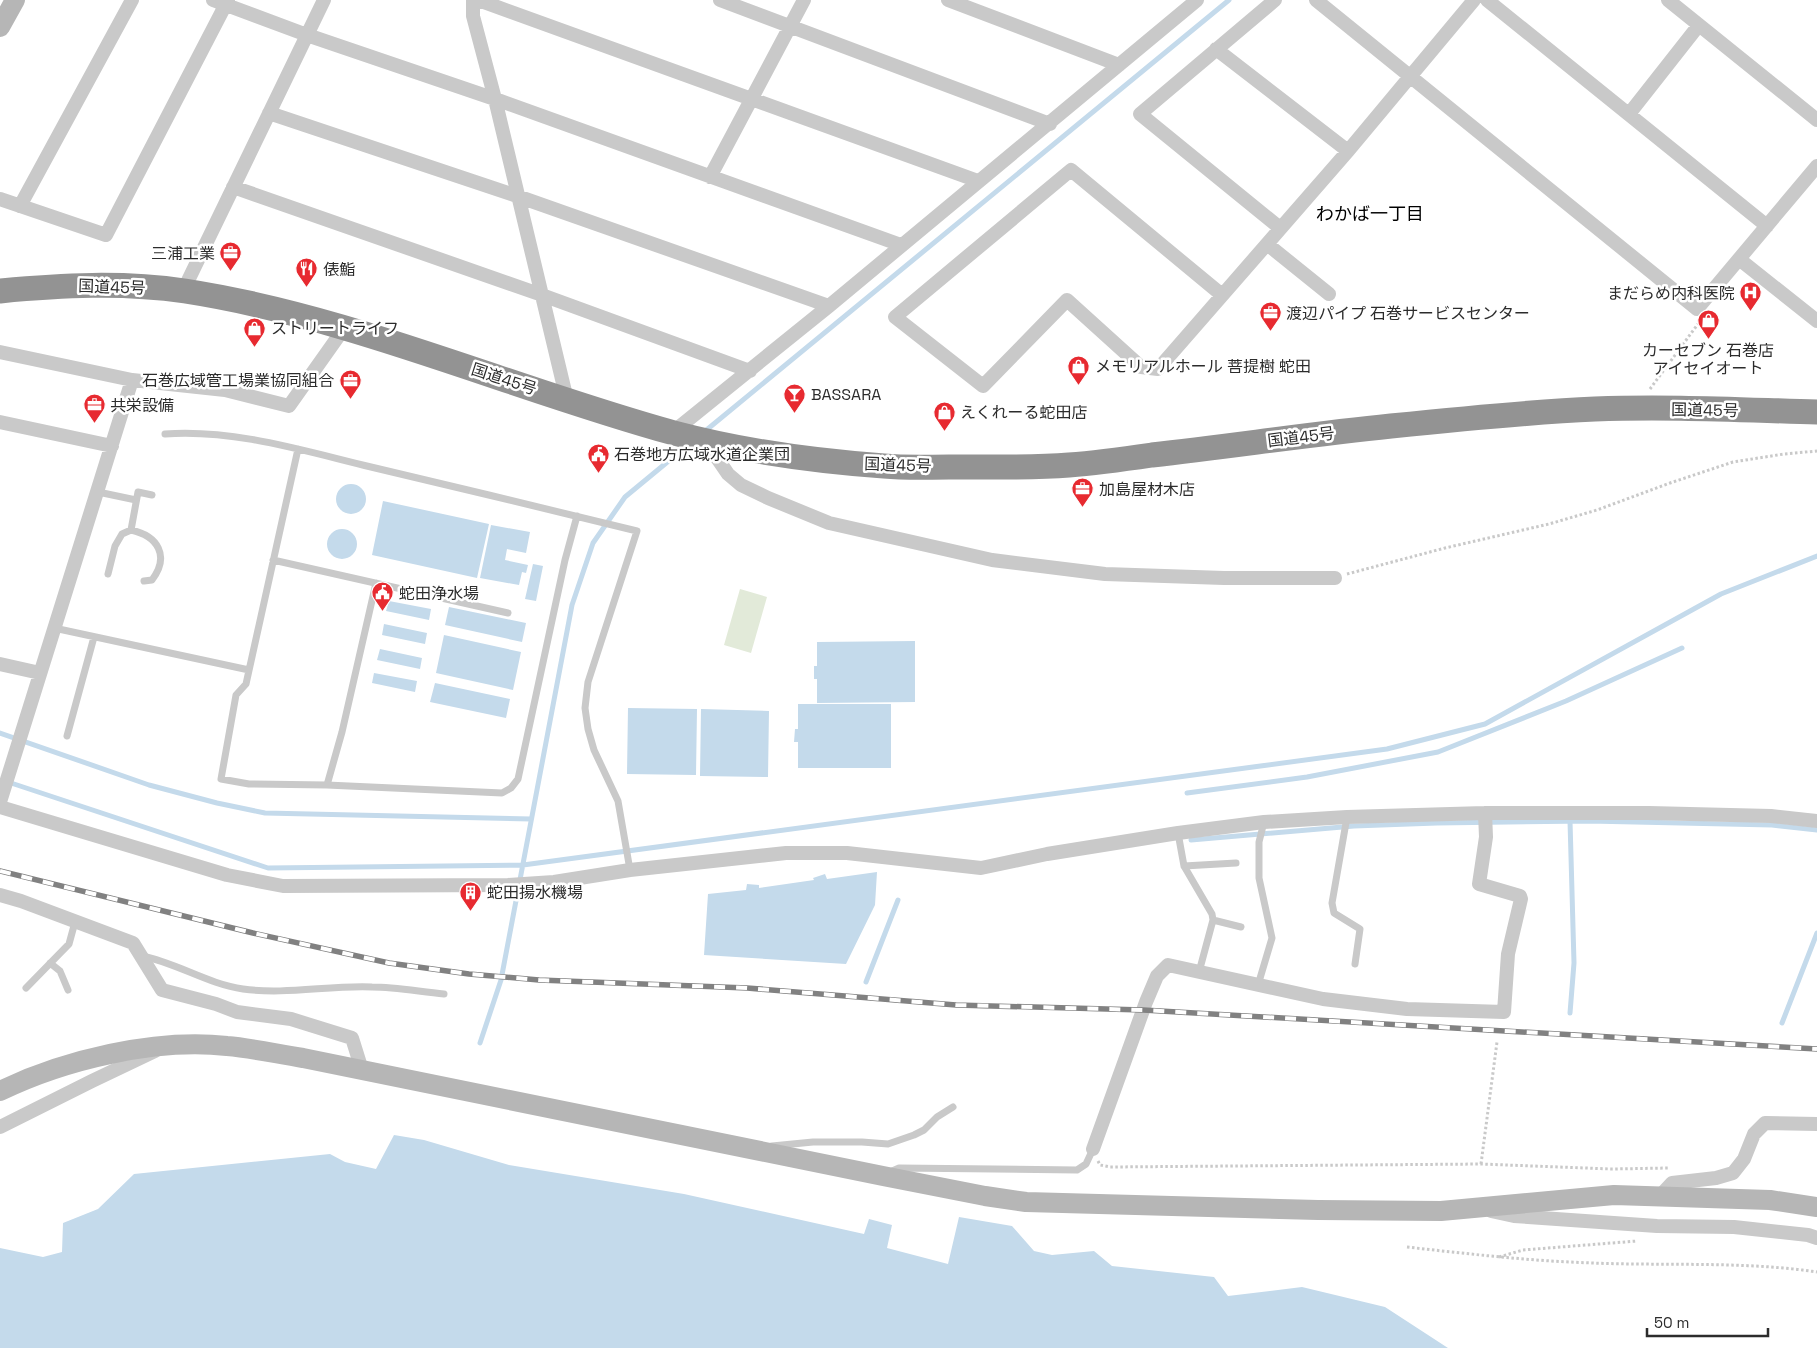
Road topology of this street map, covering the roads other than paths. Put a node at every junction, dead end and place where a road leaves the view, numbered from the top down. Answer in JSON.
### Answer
{"nodes":[{"id":1,"x":15,"y":0,"type":"edge"},
{"id":2,"x":132,"y":0,"type":"edge"},
{"id":3,"x":324,"y":0,"type":"edge"},
{"id":4,"x":473,"y":0,"type":"edge"},
{"id":5,"x":478,"y":0,"type":"edge"},
{"id":6,"x":720,"y":0,"type":"edge"},
{"id":7,"x":804,"y":0,"type":"edge"},
{"id":8,"x":948,"y":0,"type":"edge"},
{"id":9,"x":1275,"y":0,"type":"edge"},
{"id":10,"x":1316,"y":0,"type":"edge"},
{"id":11,"x":1474,"y":0,"type":"edge"},
{"id":12,"x":1487,"y":0,"type":"edge"},
{"id":13,"x":1668,"y":0,"type":"edge"},
{"id":14,"x":222,"y":1,"type":"edge"},
{"id":15,"x":1192,"y":1,"type":"edge"},
{"id":16,"x":1700,"y":25,"type":"junction"},
{"id":17,"x":790,"y":26,"type":"junction"},
{"id":18,"x":0,"y":27,"type":"edge"},
{"id":19,"x":307,"y":35,"type":"junction"},
{"id":20,"x":1216,"y":49,"type":"junction"},
{"id":21,"x":1119,"y":65,"type":"junction"},
{"id":22,"x":1410,"y":77,"type":"junction"},
{"id":23,"x":495,"y":99,"type":"junction"},
{"id":24,"x":750,"y":99,"type":"junction"},
{"id":25,"x":269,"y":113,"type":"junction"},
{"id":26,"x":1628,"y":114,"type":"junction"},
{"id":27,"x":1817,"y":120,"type":"edge"},
{"id":28,"x":1050,"y":124,"type":"junction"},
{"id":29,"x":1348,"y":151,"type":"junction"},
{"id":30,"x":1817,"y":166,"type":"edge"},
{"id":31,"x":710,"y":177,"type":"junction"},
{"id":32,"x":978,"y":181,"type":"junction"},
{"id":33,"x":233,"y":187,"type":"junction"},
{"id":34,"x":517,"y":196,"type":"junction"},
{"id":35,"x":0,"y":200,"type":"edge"},
{"id":36,"x":20,"y":206,"type":"junction"},
{"id":37,"x":1767,"y":226,"type":"junction"},
{"id":38,"x":1280,"y":228,"type":"junction"},
{"id":39,"x":1267,"y":244,"type":"junction"},
{"id":40,"x":901,"y":246,"type":"junction"},
{"id":41,"x":1739,"y":259,"type":"junction"},
{"id":42,"x":0,"y":291,"type":"edge"},
{"id":43,"x":183,"y":291,"type":"junction"},
{"id":44,"x":1329,"y":294,"type":"dead end"},
{"id":45,"x":542,"y":295,"type":"junction"},
{"id":46,"x":1222,"y":295,"type":"junction"},
{"id":47,"x":829,"y":306,"type":"junction"},
{"id":48,"x":1817,"y":321,"type":"edge"},
{"id":49,"x":345,"y":327,"type":"junction"},
{"id":50,"x":0,"y":352,"type":"edge"},
{"id":51,"x":750,"y":371,"type":"junction"},
{"id":52,"x":132,"y":380,"type":"junction"},
{"id":53,"x":567,"y":400,"type":"junction"},
{"id":54,"x":1817,"y":412,"type":"edge"},
{"id":55,"x":0,"y":422,"type":"edge"},
{"id":56,"x":165,"y":434,"type":"dead end"},
{"id":57,"x":678,"y":434,"type":"junction"},
{"id":58,"x":710,"y":442,"type":"junction"},
{"id":59,"x":112,"y":446,"type":"junction"},
{"id":60,"x":298,"y":449,"type":"junction"},
{"id":61,"x":98,"y":492,"type":"junction"},
{"id":62,"x":152,"y":495,"type":"dead end"},
{"id":63,"x":136,"y":500,"type":"junction"},
{"id":64,"x":577,"y":516,"type":"junction"},
{"id":65,"x":131,"y":530,"type":"junction"},
{"id":66,"x":273,"y":560,"type":"junction"},
{"id":67,"x":108,"y":574,"type":"dead end"},
{"id":68,"x":1334,"y":578,"type":"road end"},
{"id":69,"x":144,"y":581,"type":"dead end"},
{"id":70,"x":376,"y":583,"type":"junction"},
{"id":71,"x":508,"y":613,"type":"dead end"},
{"id":72,"x":54,"y":628,"type":"junction"},
{"id":73,"x":94,"y":637,"type":"junction"},
{"id":74,"x":0,"y":664,"type":"edge"},
{"id":75,"x":249,"y":670,"type":"junction"},
{"id":76,"x":40,"y":673,"type":"junction"},
{"id":77,"x":67,"y":736,"type":"dead end"},
{"id":78,"x":327,"y":785,"type":"junction"},
{"id":79,"x":2,"y":795,"type":"edge"},
{"id":80,"x":0,"y":807,"type":"edge"},
{"id":81,"x":1485,"y":814,"type":"junction"},
{"id":82,"x":1347,"y":818,"type":"junction"},
{"id":83,"x":1817,"y":821,"type":"edge"},
{"id":84,"x":1264,"y":822,"type":"junction"},
{"id":85,"x":1178,"y":833,"type":"junction"},
{"id":86,"x":1236,"y":863,"type":"dead end"},
{"id":87,"x":1184,"y":866,"type":"junction"},
{"id":88,"x":630,"y":870,"type":"junction"},
{"id":89,"x":0,"y":895,"type":"edge"},
{"id":90,"x":1213,"y":920,"type":"junction"},
{"id":91,"x":75,"y":922,"type":"junction"},
{"id":92,"x":1241,"y":927,"type":"dead end"},
{"id":93,"x":142,"y":956,"type":"junction"},
{"id":94,"x":50,"y":963,"type":"junction"},
{"id":95,"x":1355,"y":964,"type":"dead end"},
{"id":96,"x":1199,"y":972,"type":"junction"},
{"id":97,"x":1258,"y":986,"type":"junction"},
{"id":98,"x":26,"y":988,"type":"dead end"},
{"id":99,"x":68,"y":990,"type":"dead end"},
{"id":100,"x":444,"y":994,"type":"dead end"},
{"id":101,"x":165,"y":1047,"type":"junction"},
{"id":102,"x":362,"y":1070,"type":"junction"},
{"id":103,"x":0,"y":1091,"type":"edge"},
{"id":104,"x":953,"y":1107,"type":"dead end"},
{"id":105,"x":1817,"y":1124,"type":"edge"},
{"id":106,"x":0,"y":1127,"type":"edge"},
{"id":107,"x":745,"y":1148,"type":"junction"},
{"id":108,"x":1093,"y":1149,"type":"joint"},
{"id":109,"x":883,"y":1176,"type":"junction"},
{"id":110,"x":1658,"y":1198,"type":"junction"},
{"id":111,"x":1817,"y":1206,"type":"edge"},
{"id":112,"x":1476,"y":1208,"type":"junction"},
{"id":113,"x":1817,"y":1238,"type":"edge"}],
"edges":[{"from":1,"to":18,"type":"street"},
{"from":2,"to":36,"type":"street"},
{"from":3,"to":19,"type":"street"},
{"from":4,"to":23,"type":"street"},
{"from":5,"to":24,"type":"street"},
{"from":6,"to":17,"type":"street"},
{"from":7,"to":17,"type":"street"},
{"from":8,"to":21,"type":"street"},
{"from":9,"to":20,"type":"street"},
{"from":10,"to":22,"type":"street"},
{"from":11,"to":22,"type":"street"},
{"from":12,"to":26,"type":"street"},
{"from":13,"to":16,"type":"street"},
{"from":14,"to":19,"type":"street"},
{"from":14,"to":36,"type":"street"},
{"from":15,"to":21,"type":"street"},
{"from":16,"to":26,"type":"street"},
{"from":16,"to":27,"type":"street"},
{"from":17,"to":24,"type":"street"},
{"from":17,"to":28,"type":"street"},
{"from":19,"to":23,"type":"street"},
{"from":19,"to":25,"type":"street"},
{"from":20,"to":29,"type":"street"},
{"from":20,"to":38,"type":"street"},
{"from":21,"to":28,"type":"street"},
{"from":22,"to":29,"type":"street"},
{"from":22,"to":41,"type":"street"},
{"from":23,"to":31,"type":"street"},
{"from":23,"to":34,"type":"street"},
{"from":24,"to":31,"type":"street"},
{"from":24,"to":32,"type":"street"},
{"from":25,"to":33,"type":"street"},
{"from":25,"to":34,"type":"street"},
{"from":26,"to":37,"type":"street"},
{"from":28,"to":32,"type":"street"},
{"from":29,"to":38,"type":"street"},
{"from":30,"to":37,"type":"street"},
{"from":31,"to":40,"type":"street"},
{"from":32,"to":40,"type":"street"},
{"from":33,"to":43,"type":"street"},
{"from":33,"to":45,"type":"street"},
{"from":34,"to":45,"type":"street"},
{"from":34,"to":47,"type":"street"},
{"from":35,"to":36,"type":"street"},
{"from":37,"to":41,"type":"street"},
{"from":38,"to":39,"type":"street"},
{"from":39,"to":44,"type":"street"},
{"from":39,"to":46,"type":"street"},
{"from":40,"to":47,"type":"street"},
{"from":41,"to":48,"type":"street"},
{"from":42,"to":43,"type":"highway","name":"国道45号"},
{"from":43,"to":49,"type":"highway","name":"国道45号"},
{"from":45,"to":51,"type":"street"},
{"from":45,"to":53,"type":"street"},
{"from":46,"to":46,"type":"street"},
{"from":47,"to":51,"type":"street"},
{"from":49,"to":52,"type":"street"},
{"from":49,"to":53,"type":"highway","name":"国道45号"},
{"from":50,"to":52,"type":"street"},
{"from":51,"to":57,"type":"street"},
{"from":52,"to":59,"type":"street"},
{"from":53,"to":57,"type":"highway","name":"国道45号"},
{"from":54,"to":58,"type":"highway","name":"国道45号"},
{"from":55,"to":59,"type":"street"},
{"from":56,"to":60,"type":"lane"},
{"from":57,"to":58,"type":"highway","name":"国道45号"},
{"from":58,"to":68,"type":"street"},
{"from":59,"to":61,"type":"street"},
{"from":60,"to":64,"type":"lane"},
{"from":60,"to":66,"type":"lane"},
{"from":61,"to":63,"type":"lane"},
{"from":61,"to":72,"type":"street"},
{"from":62,"to":63,"type":"lane"},
{"from":63,"to":65,"type":"lane"},
{"from":64,"to":78,"type":"lane"},
{"from":64,"to":88,"type":"lane"},
{"from":65,"to":67,"type":"lane"},
{"from":65,"to":69,"type":"lane"},
{"from":66,"to":70,"type":"lane"},
{"from":66,"to":75,"type":"lane"},
{"from":70,"to":71,"type":"lane"},
{"from":70,"to":78,"type":"lane"},
{"from":72,"to":73,"type":"lane"},
{"from":72,"to":76,"type":"street"},
{"from":73,"to":75,"type":"lane"},
{"from":73,"to":77,"type":"lane"},
{"from":74,"to":76,"type":"street"},
{"from":75,"to":78,"type":"lane"},
{"from":76,"to":79,"type":"street"},
{"from":80,"to":88,"type":"street"},
{"from":81,"to":82,"type":"street"},
{"from":81,"to":83,"type":"street"},
{"from":81,"to":97,"type":"street"},
{"from":82,"to":84,"type":"street"},
{"from":82,"to":95,"type":"lane"},
{"from":84,"to":85,"type":"street"},
{"from":84,"to":97,"type":"lane"},
{"from":85,"to":87,"type":"lane"},
{"from":85,"to":88,"type":"street"},
{"from":86,"to":87,"type":"lane"},
{"from":87,"to":90,"type":"lane"},
{"from":89,"to":91,"type":"street"},
{"from":90,"to":92,"type":"lane"},
{"from":90,"to":96,"type":"lane"},
{"from":91,"to":93,"type":"street"},
{"from":91,"to":94,"type":"lane"},
{"from":93,"to":100,"type":"lane"},
{"from":93,"to":102,"type":"street"},
{"from":94,"to":98,"type":"lane"},
{"from":94,"to":99,"type":"lane"},
{"from":96,"to":97,"type":"street"},
{"from":96,"to":108,"type":"street"},
{"from":101,"to":102,"type":"street"},
{"from":101,"to":103,"type":"street"},
{"from":101,"to":106,"type":"street"},
{"from":102,"to":107,"type":"street"},
{"from":104,"to":107,"type":"lane"},
{"from":105,"to":110,"type":"street"},
{"from":107,"to":109,"type":"street"},
{"from":108,"to":109,"type":"lane"},
{"from":109,"to":112,"type":"street"},
{"from":110,"to":111,"type":"street"},
{"from":110,"to":112,"type":"street"},
{"from":112,"to":113,"type":"street"}]}
